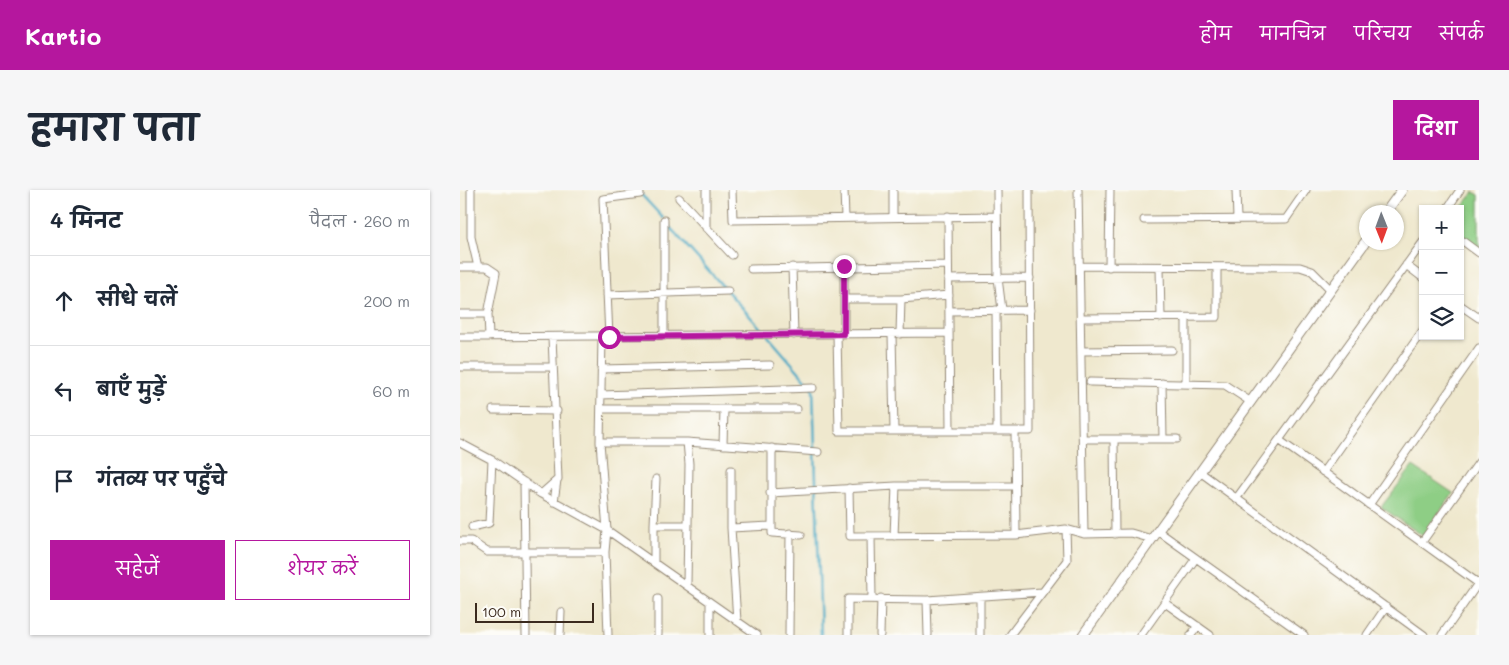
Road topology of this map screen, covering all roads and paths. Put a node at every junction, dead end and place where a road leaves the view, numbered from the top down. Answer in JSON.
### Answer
{"nodes":[{"id":1,"x":471,"y":190,"type":"edge"},
{"id":2,"x":706,"y":190,"type":"edge"},
{"id":3,"x":732,"y":190,"type":"edge"},
{"id":4,"x":844,"y":190,"type":"edge"},
{"id":5,"x":893,"y":190,"type":"edge"},
{"id":6,"x":997,"y":190,"type":"edge"},
{"id":7,"x":1030,"y":190,"type":"edge"},
{"id":8,"x":1078,"y":190,"type":"edge"},
{"id":9,"x":1110,"y":190,"type":"edge"},
{"id":10,"x":1236,"y":190,"type":"edge"},
{"id":11,"x":1306,"y":190,"type":"edge"},
{"id":12,"x":1402,"y":190,"type":"edge"},
{"id":13,"x":1460,"y":190,"type":"edge"},
{"id":14,"x":640,"y":194,"type":"dead end"},
{"id":15,"x":679,"y":198,"type":"dead end"},
{"id":16,"x":1391,"y":205,"type":"edge"},
{"id":17,"x":1450,"y":205,"type":"edge"},
{"id":18,"x":948,"y":216,"type":"junction"},
{"id":19,"x":997,"y":216,"type":"junction"},
{"id":20,"x":893,"y":217,"type":"junction"},
{"id":21,"x":845,"y":218,"type":"junction"},
{"id":22,"x":1237,"y":219,"type":"junction"},
{"id":23,"x":664,"y":220,"type":"dead end"},
{"id":24,"x":1144,"y":220,"type":"dead end"},
{"id":25,"x":706,"y":228,"type":"junction"},
{"id":26,"x":1464,"y":242,"type":"edge"},
{"id":27,"x":1419,"y":247,"type":"edge"},
{"id":28,"x":1360,"y":250,"type":"edge"},
{"id":29,"x":1479,"y":253,"type":"edge"},
{"id":30,"x":732,"y":255,"type":"dead end"},
{"id":31,"x":948,"y":265,"type":"junction"},
{"id":32,"x":1406,"y":265,"type":"junction"},
{"id":33,"x":844,"y":266,"type":"junction"},
{"id":34,"x":1080,"y":266,"type":"junction"},
{"id":35,"x":460,"y":267,"type":"edge"},
{"id":36,"x":478,"y":267,"type":"junction"},
{"id":37,"x":792,"y":267,"type":"junction"},
{"id":38,"x":1109,"y":267,"type":"junction"},
{"id":39,"x":1160,"y":267,"type":"junction"},
{"id":40,"x":1217,"y":267,"type":"junction"},
{"id":41,"x":751,"y":269,"type":"dead end"},
{"id":42,"x":1419,"y":275,"type":"edge"},
{"id":43,"x":998,"y":278,"type":"junction"},
{"id":44,"x":1030,"y":278,"type":"junction"},
{"id":45,"x":948,"y":279,"type":"junction"},
{"id":46,"x":1332,"y":290,"type":"junction"},
{"id":47,"x":728,"y":291,"type":"dead end"},
{"id":48,"x":664,"y":293,"type":"junction"},
{"id":49,"x":607,"y":295,"type":"junction"},
{"id":50,"x":949,"y":295,"type":"junction"},
{"id":51,"x":901,"y":299,"type":"junction"},
{"id":52,"x":845,"y":300,"type":"junction"},
{"id":53,"x":1464,"y":307,"type":"edge"},
{"id":54,"x":999,"y":310,"type":"junction"},
{"id":55,"x":1030,"y":310,"type":"junction"},
{"id":56,"x":949,"y":311,"type":"junction"},
{"id":57,"x":460,"y":314,"type":"edge"},
{"id":58,"x":488,"y":314,"type":"junction"},
{"id":59,"x":1080,"y":318,"type":"junction"},
{"id":60,"x":1161,"y":318,"type":"junction"},
{"id":61,"x":1186,"y":318,"type":"junction"},
{"id":62,"x":1479,"y":318,"type":"edge"},
{"id":63,"x":949,"y":333,"type":"junction"},
{"id":64,"x":840,"y":334,"type":"junction"},
{"id":65,"x":896,"y":334,"type":"junction"},
{"id":66,"x":794,"y":335,"type":"junction"},
{"id":67,"x":664,"y":336,"type":"junction"},
{"id":68,"x":1419,"y":336,"type":"edge"},
{"id":69,"x":460,"y":337,"type":"edge"},
{"id":70,"x":489,"y":337,"type":"junction"},
{"id":71,"x":552,"y":337,"type":"junction"},
{"id":72,"x":605,"y":337,"type":"junction"},
{"id":73,"x":1479,"y":348,"type":"edge"},
{"id":74,"x":1081,"y":350,"type":"junction"},
{"id":75,"x":1172,"y":350,"type":"dead end"},
{"id":76,"x":770,"y":365,"type":"dead end"},
{"id":77,"x":460,"y":367,"type":"edge"},
{"id":78,"x":552,"y":367,"type":"junction"},
{"id":79,"x":601,"y":369,"type":"junction"},
{"id":80,"x":1090,"y":382,"type":"dead end"},
{"id":81,"x":1162,"y":383,"type":"junction"},
{"id":82,"x":1186,"y":384,"type":"junction"},
{"id":83,"x":813,"y":388,"type":"dead end"},
{"id":84,"x":601,"y":395,"type":"junction"},
{"id":85,"x":1251,"y":402,"type":"junction"},
{"id":86,"x":601,"y":409,"type":"junction"},
{"id":87,"x":724,"y":409,"type":"junction"},
{"id":88,"x":797,"y":409,"type":"dead end"},
{"id":89,"x":493,"y":410,"type":"dead end"},
{"id":90,"x":557,"y":411,"type":"junction"},
{"id":91,"x":894,"y":431,"type":"junction"},
{"id":92,"x":950,"y":431,"type":"junction"},
{"id":93,"x":998,"y":431,"type":"junction"},
{"id":94,"x":1015,"y":431,"type":"junction"},
{"id":95,"x":1083,"y":438,"type":"junction"},
{"id":96,"x":1114,"y":439,"type":"junction"},
{"id":97,"x":1163,"y":439,"type":"junction"},
{"id":98,"x":1177,"y":439,"type":"dead end"},
{"id":99,"x":1278,"y":440,"type":"junction"},
{"id":100,"x":600,"y":442,"type":"junction"},
{"id":101,"x":687,"y":442,"type":"junction"},
{"id":102,"x":460,"y":443,"type":"edge"},
{"id":103,"x":723,"y":445,"type":"junction"},
{"id":104,"x":772,"y":448,"type":"junction"},
{"id":105,"x":818,"y":452,"type":"dead end"},
{"id":106,"x":492,"y":460,"type":"junction"},
{"id":107,"x":1479,"y":462,"type":"edge"},
{"id":108,"x":731,"y":470,"type":"dead end"},
{"id":109,"x":1200,"y":472,"type":"junction"},
{"id":110,"x":1323,"y":472,"type":"junction"},
{"id":111,"x":558,"y":479,"type":"junction"},
{"id":112,"x":656,"y":479,"type":"dead end"},
{"id":113,"x":524,"y":482,"type":"junction"},
{"id":114,"x":896,"y":486,"type":"junction"},
{"id":115,"x":1015,"y":486,"type":"junction"},
{"id":116,"x":849,"y":488,"type":"junction"},
{"id":117,"x":770,"y":493,"type":"junction"},
{"id":118,"x":541,"y":494,"type":"junction"},
{"id":119,"x":1236,"y":499,"type":"junction"},
{"id":120,"x":554,"y":502,"type":"junction"},
{"id":121,"x":1370,"y":505,"type":"junction"},
{"id":122,"x":654,"y":525,"type":"junction"},
{"id":123,"x":688,"y":525,"type":"junction"},
{"id":124,"x":772,"y":526,"type":"junction"},
{"id":125,"x":472,"y":528,"type":"dead end"},
{"id":126,"x":731,"y":528,"type":"junction"},
{"id":127,"x":1066,"y":529,"type":"junction"},
{"id":128,"x":607,"y":530,"type":"junction"},
{"id":129,"x":790,"y":533,"type":"junction"},
{"id":130,"x":1016,"y":534,"type":"junction"},
{"id":131,"x":1084,"y":534,"type":"junction"},
{"id":132,"x":1115,"y":534,"type":"junction"},
{"id":133,"x":801,"y":535,"type":"dead end"},
{"id":134,"x":1155,"y":535,"type":"junction"},
{"id":135,"x":872,"y":536,"type":"junction"},
{"id":136,"x":894,"y":536,"type":"junction"},
{"id":137,"x":460,"y":541,"type":"edge"},
{"id":138,"x":1422,"y":542,"type":"junction"},
{"id":139,"x":525,"y":552,"type":"junction"},
{"id":140,"x":605,"y":552,"type":"junction"},
{"id":141,"x":1196,"y":558,"type":"junction"},
{"id":142,"x":654,"y":562,"type":"junction"},
{"id":143,"x":1479,"y":582,"type":"edge"},
{"id":144,"x":687,"y":584,"type":"junction"},
{"id":145,"x":1042,"y":592,"type":"junction"},
{"id":146,"x":872,"y":598,"type":"junction"},
{"id":147,"x":881,"y":598,"type":"junction"},
{"id":148,"x":980,"y":598,"type":"junction"},
{"id":149,"x":658,"y":599,"type":"dead end"},
{"id":150,"x":927,"y":600,"type":"junction"},
{"id":151,"x":710,"y":603,"type":"junction"},
{"id":152,"x":1164,"y":603,"type":"junction"},
{"id":153,"x":1386,"y":607,"type":"junction"},
{"id":154,"x":561,"y":612,"type":"dead end"},
{"id":155,"x":737,"y":621,"type":"junction"},
{"id":156,"x":1198,"y":626,"type":"junction"},
{"id":157,"x":1294,"y":632,"type":"edge"},
{"id":158,"x":526,"y":635,"type":"edge"},
{"id":159,"x":560,"y":635,"type":"edge"},
{"id":160,"x":608,"y":635,"type":"edge"},
{"id":161,"x":658,"y":635,"type":"edge"},
{"id":162,"x":710,"y":635,"type":"edge"},
{"id":163,"x":757,"y":635,"type":"edge"},
{"id":164,"x":789,"y":635,"type":"edge"},
{"id":165,"x":848,"y":635,"type":"edge"},
{"id":166,"x":880,"y":635,"type":"edge"},
{"id":167,"x":928,"y":635,"type":"edge"},
{"id":168,"x":980,"y":635,"type":"edge"},
{"id":169,"x":1010,"y":635,"type":"edge"},
{"id":170,"x":1084,"y":635,"type":"edge"},
{"id":171,"x":1141,"y":635,"type":"edge"},
{"id":172,"x":1191,"y":635,"type":"edge"},
{"id":173,"x":1210,"y":635,"type":"edge"},
{"id":174,"x":1304,"y":635,"type":"edge"},
{"id":175,"x":1366,"y":635,"type":"edge"},
{"id":176,"x":1424,"y":635,"type":"edge"},
{"id":177,"x":1442,"y":635,"type":"edge"}],
"edges":[{"from":1,"to":36,"type":"street"},
{"from":2,"to":25,"type":"street"},
{"from":3,"to":21,"type":"street"},
{"from":4,"to":21,"type":"street"},
{"from":5,"to":20,"type":"street"},
{"from":6,"to":19,"type":"street"},
{"from":7,"to":44,"type":"street"},
{"from":8,"to":34,"type":"street"},
{"from":9,"to":38,"type":"street"},
{"from":10,"to":22,"type":"street"},
{"from":11,"to":22,"type":"street"},
{"from":12,"to":16,"type":"street"},
{"from":13,"to":17,"type":"street"},
{"from":14,"to":49,"type":"street"},
{"from":15,"to":25,"type":"street"},
{"from":18,"to":19,"type":"street"},
{"from":18,"to":20,"type":"street"},
{"from":18,"to":31,"type":"street"},
{"from":19,"to":43,"type":"street"},
{"from":20,"to":21,"type":"street"},
{"from":22,"to":24,"type":"street"},
{"from":23,"to":48,"type":"street"},
{"from":25,"to":30,"type":"street"},
{"from":26,"to":29,"type":"street"},
{"from":27,"to":32,"type":"street"},
{"from":28,"to":46,"type":"street"},
{"from":31,"to":33,"type":"street"},
{"from":31,"to":45,"type":"street"},
{"from":32,"to":42,"type":"street"},
{"from":32,"to":99,"type":"street"},
{"from":33,"to":37,"type":"street"},
{"from":33,"to":52,"type":"street"},
{"from":34,"to":38,"type":"street"},
{"from":34,"to":59,"type":"street"},
{"from":35,"to":36,"type":"street"},
{"from":36,"to":58,"type":"street"},
{"from":37,"to":41,"type":"street"},
{"from":37,"to":66,"type":"street"},
{"from":38,"to":39,"type":"street"},
{"from":39,"to":40,"type":"street"},
{"from":39,"to":60,"type":"street"},
{"from":40,"to":46,"type":"street"},
{"from":40,"to":61,"type":"street"},
{"from":43,"to":44,"type":"street"},
{"from":43,"to":45,"type":"street"},
{"from":43,"to":54,"type":"street"},
{"from":44,"to":55,"type":"street"},
{"from":45,"to":50,"type":"street"},
{"from":46,"to":85,"type":"street"},
{"from":47,"to":48,"type":"street"},
{"from":48,"to":49,"type":"street"},
{"from":48,"to":67,"type":"street"},
{"from":49,"to":72,"type":"street"},
{"from":50,"to":51,"type":"street"},
{"from":50,"to":56,"type":"street"},
{"from":51,"to":52,"type":"street"},
{"from":51,"to":65,"type":"street"},
{"from":52,"to":64,"type":"street"},
{"from":53,"to":62,"type":"street"},
{"from":54,"to":55,"type":"street"},
{"from":54,"to":56,"type":"street"},
{"from":54,"to":93,"type":"street"},
{"from":55,"to":94,"type":"street"},
{"from":56,"to":63,"type":"street"},
{"from":57,"to":58,"type":"street"},
{"from":58,"to":70,"type":"street"},
{"from":59,"to":60,"type":"street"},
{"from":59,"to":74,"type":"street"},
{"from":60,"to":61,"type":"street"},
{"from":61,"to":82,"type":"street"},
{"from":63,"to":65,"type":"street"},
{"from":63,"to":92,"type":"street"},
{"from":64,"to":65,"type":"street"},
{"from":64,"to":66,"type":"street"},
{"from":64,"to":91,"type":"street"},
{"from":65,"to":91,"type":"street"},
{"from":66,"to":67,"type":"street"},
{"from":67,"to":72,"type":"street"},
{"from":68,"to":110,"type":"street"},
{"from":69,"to":70,"type":"street"},
{"from":70,"to":71,"type":"street"},
{"from":71,"to":72,"type":"street"},
{"from":71,"to":78,"type":"street"},
{"from":72,"to":79,"type":"street"},
{"from":73,"to":121,"type":"street"},
{"from":74,"to":75,"type":"street"},
{"from":74,"to":95,"type":"street"},
{"from":76,"to":79,"type":"street"},
{"from":77,"to":78,"type":"street"},
{"from":78,"to":90,"type":"street"},
{"from":79,"to":84,"type":"street"},
{"from":80,"to":81,"type":"street"},
{"from":81,"to":82,"type":"street"},
{"from":81,"to":97,"type":"street"},
{"from":82,"to":85,"type":"street"},
{"from":83,"to":84,"type":"street"},
{"from":84,"to":86,"type":"street"},
{"from":85,"to":109,"type":"street"},
{"from":86,"to":87,"type":"street"},
{"from":86,"to":100,"type":"street"},
{"from":87,"to":88,"type":"street"},
{"from":87,"to":103,"type":"street"},
{"from":89,"to":90,"type":"street"},
{"from":90,"to":111,"type":"street"},
{"from":91,"to":92,"type":"street"},
{"from":92,"to":93,"type":"street"},
{"from":93,"to":94,"type":"street"},
{"from":94,"to":115,"type":"street"},
{"from":95,"to":96,"type":"street"},
{"from":95,"to":131,"type":"street"},
{"from":96,"to":97,"type":"street"},
{"from":96,"to":132,"type":"street"},
{"from":97,"to":98,"type":"street"},
{"from":99,"to":110,"type":"street"},
{"from":99,"to":119,"type":"street"},
{"from":100,"to":101,"type":"street"},
{"from":100,"to":128,"type":"street"},
{"from":101,"to":103,"type":"street"},
{"from":101,"to":123,"type":"street"},
{"from":102,"to":106,"type":"street"},
{"from":103,"to":104,"type":"street"},
{"from":104,"to":105,"type":"street"},
{"from":104,"to":117,"type":"street"},
{"from":106,"to":113,"type":"street"},
{"from":106,"to":125,"type":"street"},
{"from":107,"to":138,"type":"street"},
{"from":108,"to":126,"type":"street"},
{"from":109,"to":119,"type":"street"},
{"from":109,"to":134,"type":"street"},
{"from":110,"to":121,"type":"street"},
{"from":111,"to":118,"type":"street"},
{"from":111,"to":120,"type":"street"},
{"from":112,"to":122,"type":"street"},
{"from":113,"to":118,"type":"street"},
{"from":113,"to":139,"type":"street"},
{"from":114,"to":115,"type":"street"},
{"from":114,"to":116,"type":"street"},
{"from":114,"to":136,"type":"street"},
{"from":115,"to":130,"type":"street"},
{"from":116,"to":117,"type":"street"},
{"from":116,"to":135,"type":"street"},
{"from":117,"to":124,"type":"street"},
{"from":118,"to":120,"type":"street"},
{"from":119,"to":153,"type":"street"},
{"from":120,"to":128,"type":"street"},
{"from":121,"to":138,"type":"street"},
{"from":122,"to":123,"type":"street"},
{"from":122,"to":142,"type":"street"},
{"from":123,"to":144,"type":"street"},
{"from":124,"to":126,"type":"street"},
{"from":124,"to":129,"type":"street"},
{"from":126,"to":155,"type":"street"},
{"from":127,"to":130,"type":"street"},
{"from":127,"to":131,"type":"street"},
{"from":127,"to":145,"type":"street"},
{"from":128,"to":140,"type":"street"},
{"from":128,"to":142,"type":"street"},
{"from":129,"to":133,"type":"street"},
{"from":129,"to":164,"type":"street"},
{"from":130,"to":136,"type":"street"},
{"from":131,"to":132,"type":"street"},
{"from":132,"to":134,"type":"street"},
{"from":134,"to":141,"type":"street"},
{"from":134,"to":170,"type":"street"},
{"from":135,"to":136,"type":"street"},
{"from":135,"to":146,"type":"street"},
{"from":137,"to":139,"type":"street"},
{"from":138,"to":143,"type":"street"},
{"from":139,"to":140,"type":"street"},
{"from":139,"to":158,"type":"street"},
{"from":140,"to":160,"type":"street"},
{"from":141,"to":152,"type":"street"},
{"from":141,"to":157,"type":"street"},
{"from":142,"to":144,"type":"street"},
{"from":143,"to":177,"type":"street"},
{"from":144,"to":151,"type":"street"},
{"from":145,"to":148,"type":"street"},
{"from":145,"to":169,"type":"street"},
{"from":146,"to":147,"type":"street"},
{"from":146,"to":165,"type":"street"},
{"from":147,"to":150,"type":"street"},
{"from":147,"to":166,"type":"street"},
{"from":148,"to":150,"type":"street"},
{"from":148,"to":168,"type":"street"},
{"from":149,"to":161,"type":"street"},
{"from":150,"to":167,"type":"street"},
{"from":151,"to":155,"type":"street"},
{"from":151,"to":162,"type":"street"},
{"from":152,"to":156,"type":"street"},
{"from":152,"to":171,"type":"street"},
{"from":153,"to":175,"type":"street"},
{"from":153,"to":176,"type":"street"},
{"from":154,"to":159,"type":"street"},
{"from":155,"to":163,"type":"street"},
{"from":156,"to":172,"type":"street"},
{"from":156,"to":173,"type":"street"},
{"from":157,"to":174,"type":"street"}]}
